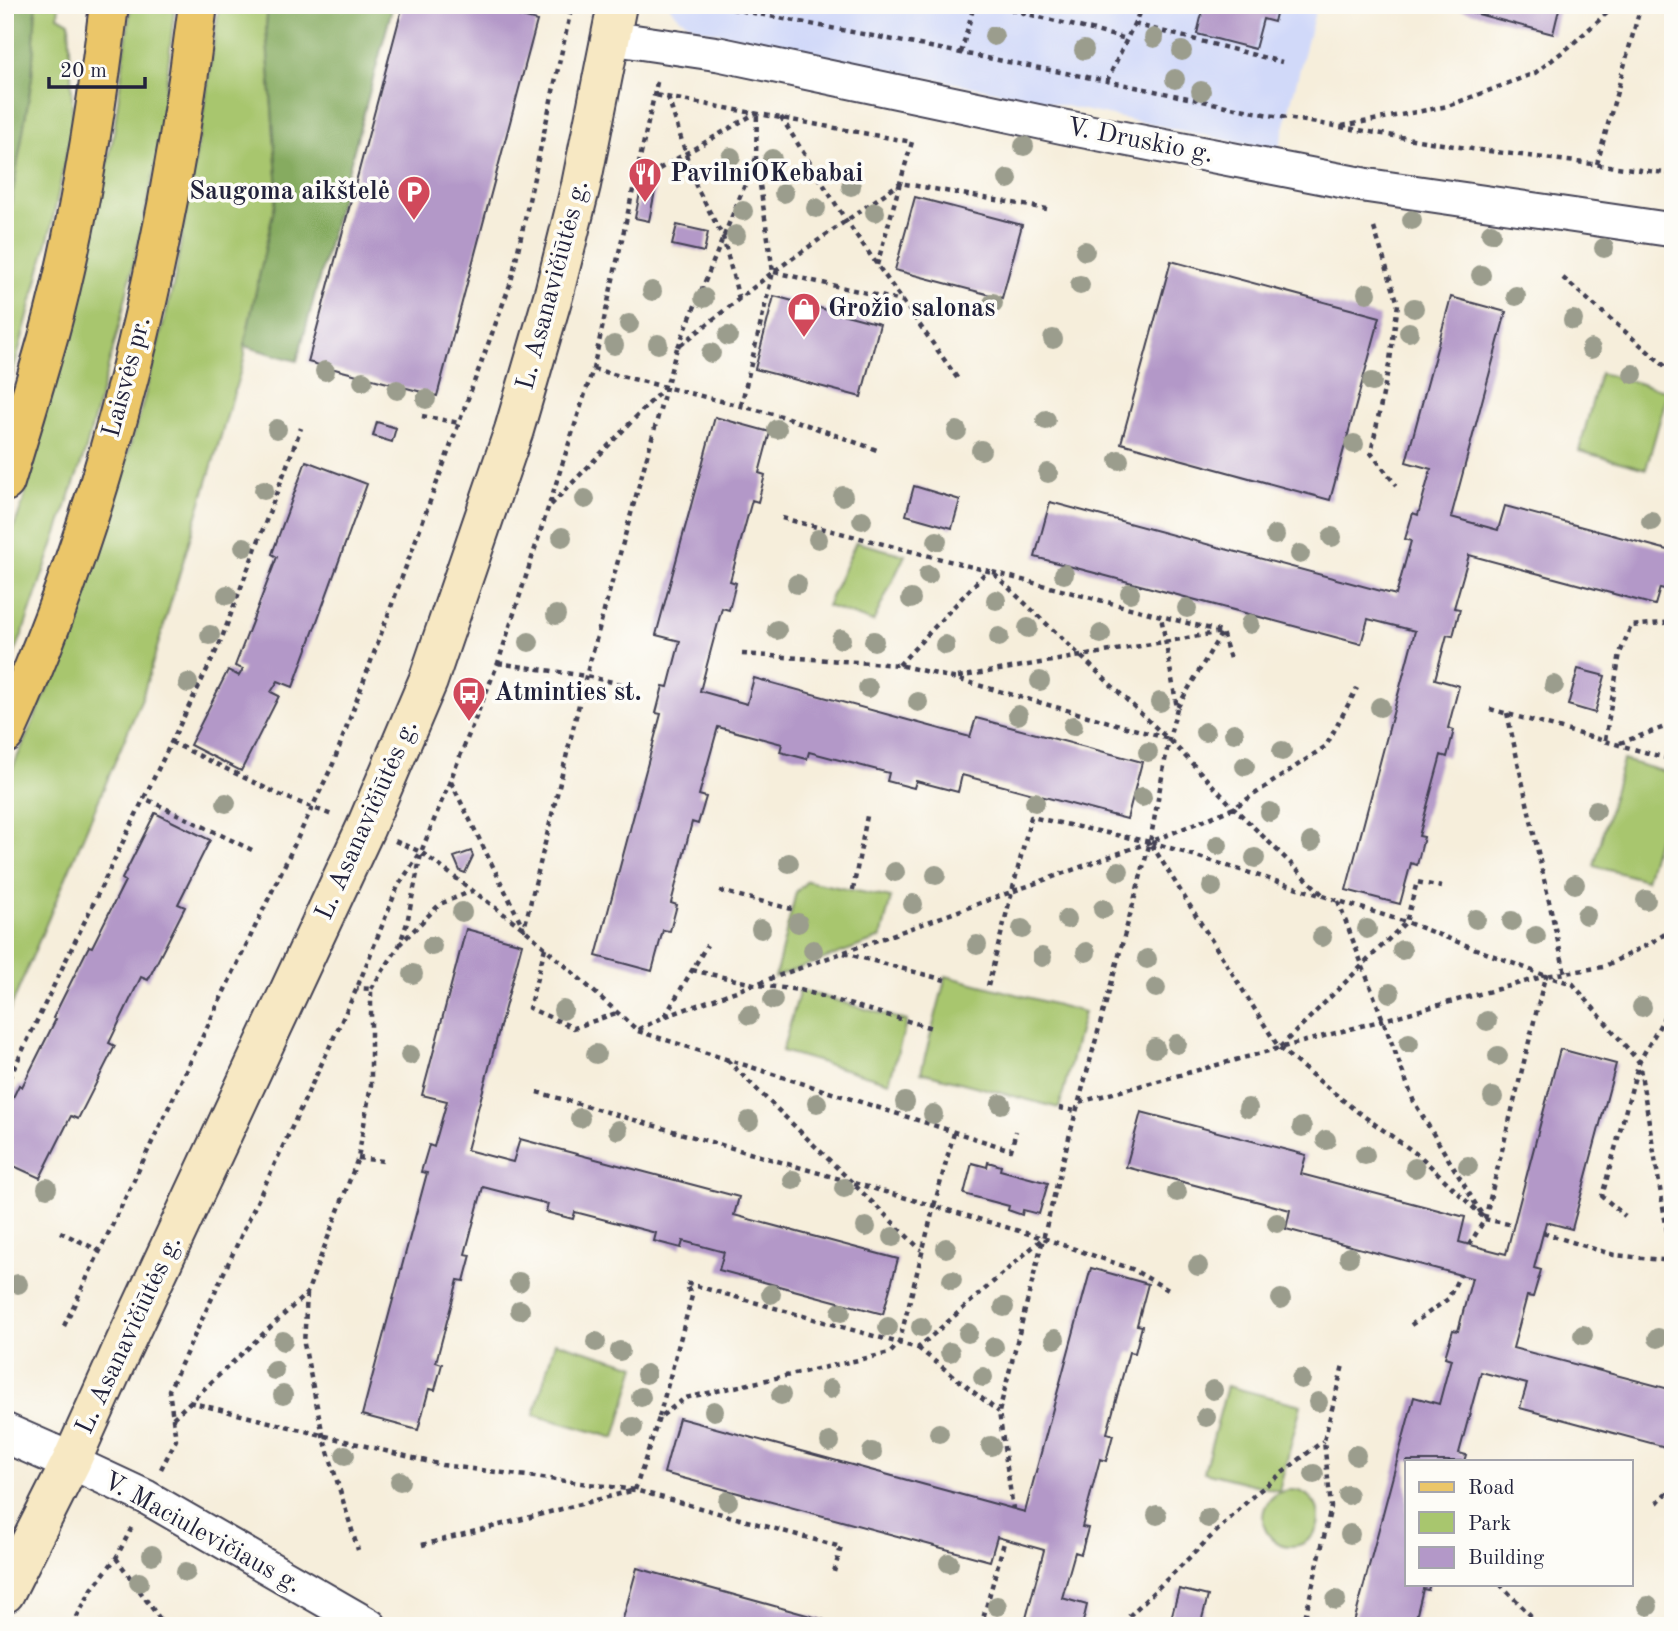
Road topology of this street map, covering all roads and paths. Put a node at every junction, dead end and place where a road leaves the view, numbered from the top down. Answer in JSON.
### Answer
{"nodes":[{"id":1,"x":109,"y":5,"type":"edge"},
{"id":2,"x":198,"y":5,"type":"edge"},
{"id":3,"x":572,"y":5,"type":"edge"},
{"id":4,"x":712,"y":5,"type":"edge"},
{"id":5,"x":974,"y":5,"type":"edge"},
{"id":6,"x":992,"y":5,"type":"edge"},
{"id":7,"x":1143,"y":5,"type":"edge"},
{"id":8,"x":1616,"y":5,"type":"edge"},
{"id":9,"x":1641,"y":5,"type":"edge"},
{"id":10,"x":614,"y":21,"type":"edge"},
{"id":11,"x":1134,"y":24,"type":"junction"},
{"id":12,"x":1127,"y":39,"type":"junction"},
{"id":13,"x":961,"y":53,"type":"junction"},
{"id":14,"x":1282,"y":61,"type":"dead end"},
{"id":15,"x":1107,"y":81,"type":"junction"},
{"id":16,"x":668,"y":97,"type":"junction"},
{"id":17,"x":757,"y":112,"type":"junction"},
{"id":18,"x":780,"y":117,"type":"junction"},
{"id":19,"x":1338,"y":127,"type":"junction"},
{"id":20,"x":685,"y":153,"type":"junction"},
{"id":21,"x":756,"y":158,"type":"junction"},
{"id":22,"x":1597,"y":164,"type":"junction"},
{"id":23,"x":1673,"y":174,"type":"edge"},
{"id":24,"x":900,"y":183,"type":"junction"},
{"id":25,"x":633,"y":184,"type":"junction"},
{"id":26,"x":1047,"y":209,"type":"dead end"},
{"id":27,"x":847,"y":222,"type":"junction"},
{"id":28,"x":1374,"y":228,"type":"dead end"},
{"id":29,"x":1673,"y":230,"type":"edge"},
{"id":30,"x":723,"y":237,"type":"junction"},
{"id":31,"x":877,"y":265,"type":"junction"},
{"id":32,"x":773,"y":272,"type":"junction"},
{"id":33,"x":1563,"y":278,"type":"dead end"},
{"id":34,"x":740,"y":299,"type":"junction"},
{"id":35,"x":902,"y":301,"type":"junction"},
{"id":36,"x":677,"y":348,"type":"junction"},
{"id":37,"x":593,"y":369,"type":"junction"},
{"id":38,"x":1673,"y":373,"type":"edge"},
{"id":39,"x":960,"y":382,"type":"dead end"},
{"id":40,"x":665,"y":388,"type":"junction"},
{"id":41,"x":741,"y":407,"type":"junction"},
{"id":42,"x":422,"y":416,"type":"dead end"},
{"id":43,"x":459,"y":423,"type":"junction"},
{"id":44,"x":301,"y":428,"type":"dead end"},
{"id":45,"x":877,"y":450,"type":"dead end"},
{"id":46,"x":5,"y":482,"type":"edge"},
{"id":47,"x":1396,"y":485,"type":"dead end"},
{"id":48,"x":549,"y":507,"type":"junction"},
{"id":49,"x":782,"y":518,"type":"dead end"},
{"id":50,"x":989,"y":571,"type":"junction"},
{"id":51,"x":1161,"y":616,"type":"junction"},
{"id":52,"x":1673,"y":622,"type":"edge"},
{"id":53,"x":1222,"y":632,"type":"junction"},
{"id":54,"x":1165,"y":642,"type":"junction"},
{"id":55,"x":742,"y":654,"type":"dead end"},
{"id":56,"x":1082,"y":656,"type":"junction"},
{"id":57,"x":1231,"y":662,"type":"dead end"},
{"id":58,"x":498,"y":663,"type":"junction"},
{"id":59,"x":899,"y":665,"type":"junction"},
{"id":60,"x":586,"y":676,"type":"junction"},
{"id":61,"x":953,"y":678,"type":"junction"},
{"id":62,"x":634,"y":687,"type":"dead end"},
{"id":63,"x":1357,"y":688,"type":"dead end"},
{"id":64,"x":1177,"y":708,"type":"junction"},
{"id":65,"x":1490,"y":709,"type":"dead end"},
{"id":66,"x":1507,"y":713,"type":"junction"},
{"id":67,"x":1673,"y":724,"type":"edge"},
{"id":68,"x":5,"y":734,"type":"edge"},
{"id":69,"x":1169,"y":739,"type":"junction"},
{"id":70,"x":1605,"y":740,"type":"junction"},
{"id":71,"x":171,"y":742,"type":"junction"},
{"id":72,"x":1620,"y":744,"type":"junction"},
{"id":73,"x":1673,"y":760,"type":"edge"},
{"id":74,"x":451,"y":782,"type":"junction"},
{"id":75,"x":144,"y":797,"type":"junction"},
{"id":76,"x":313,"y":807,"type":"junction"},
{"id":77,"x":1234,"y":808,"type":"junction"},
{"id":78,"x":867,"y":816,"type":"dead end"},
{"id":79,"x":365,"y":829,"type":"junction"},
{"id":80,"x":1150,"y":842,"type":"junction"},
{"id":81,"x":252,"y":850,"type":"dead end"},
{"id":82,"x":421,"y":852,"type":"junction"},
{"id":83,"x":1442,"y":887,"type":"dead end"},
{"id":84,"x":853,"y":890,"type":"dead end"},
{"id":85,"x":473,"y":891,"type":"junction"},
{"id":86,"x":720,"y":891,"type":"dead end"},
{"id":87,"x":1011,"y":892,"type":"junction"},
{"id":88,"x":1324,"y":896,"type":"junction"},
{"id":89,"x":1337,"y":900,"type":"junction"},
{"id":90,"x":792,"y":909,"type":"dead end"},
{"id":91,"x":1406,"y":922,"type":"junction"},
{"id":92,"x":524,"y":929,"type":"junction"},
{"id":93,"x":1673,"y":929,"type":"edge"},
{"id":94,"x":707,"y":945,"type":"dead end"},
{"id":95,"x":399,"y":946,"type":"junction"},
{"id":96,"x":545,"y":947,"type":"junction"},
{"id":97,"x":842,"y":953,"type":"junction"},
{"id":98,"x":1363,"y":964,"type":"junction"},
{"id":99,"x":692,"y":970,"type":"junction"},
{"id":100,"x":1565,"y":973,"type":"junction"},
{"id":101,"x":1546,"y":976,"type":"junction"},
{"id":102,"x":945,"y":980,"type":"dead end"},
{"id":103,"x":758,"y":985,"type":"junction"},
{"id":104,"x":988,"y":986,"type":"dead end"},
{"id":105,"x":357,"y":988,"type":"junction"},
{"id":106,"x":371,"y":989,"type":"junction"},
{"id":107,"x":1673,"y":993,"type":"edge"},
{"id":108,"x":616,"y":1013,"type":"junction"},
{"id":109,"x":664,"y":1017,"type":"junction"},
{"id":110,"x":1384,"y":1019,"type":"junction"},
{"id":111,"x":932,"y":1028,"type":"dead end"},
{"id":112,"x":637,"y":1030,"type":"junction"},
{"id":113,"x":1279,"y":1048,"type":"junction"},
{"id":114,"x":726,"y":1060,"type":"junction"},
{"id":115,"x":1639,"y":1062,"type":"junction"},
{"id":116,"x":5,"y":1087,"type":"edge"},
{"id":117,"x":537,"y":1092,"type":"dead end"},
{"id":118,"x":1079,"y":1102,"type":"junction"},
{"id":119,"x":1059,"y":1108,"type":"dead end"},
{"id":120,"x":1076,"y":1111,"type":"junction"},
{"id":121,"x":1016,"y":1131,"type":"dead end"},
{"id":122,"x":954,"y":1133,"type":"junction"},
{"id":123,"x":358,"y":1158,"type":"junction"},
{"id":124,"x":383,"y":1161,"type":"dead end"},
{"id":125,"x":852,"y":1182,"type":"junction"},
{"id":126,"x":934,"y":1206,"type":"junction"},
{"id":127,"x":1625,"y":1216,"type":"dead end"},
{"id":128,"x":1485,"y":1219,"type":"junction"},
{"id":129,"x":1513,"y":1225,"type":"dead end"},
{"id":130,"x":60,"y":1232,"type":"dead end"},
{"id":131,"x":1543,"y":1233,"type":"dead end"},
{"id":132,"x":1043,"y":1238,"type":"junction"},
{"id":133,"x":1469,"y":1245,"type":"dead end"},
{"id":134,"x":922,"y":1250,"type":"junction"},
{"id":135,"x":100,"y":1251,"type":"junction"},
{"id":136,"x":1672,"y":1261,"type":"edge"},
{"id":137,"x":1460,"y":1275,"type":"dead end"},
{"id":138,"x":1170,"y":1291,"type":"dead end"},
{"id":139,"x":307,"y":1293,"type":"junction"},
{"id":140,"x":1411,"y":1325,"type":"dead end"},
{"id":141,"x":64,"y":1326,"type":"dead end"},
{"id":142,"x":899,"y":1343,"type":"junction"},
{"id":143,"x":918,"y":1348,"type":"junction"},
{"id":144,"x":1343,"y":1365,"type":"dead end"},
{"id":145,"x":189,"y":1402,"type":"junction"},
{"id":146,"x":999,"y":1412,"type":"junction"},
{"id":147,"x":173,"y":1418,"type":"junction"},
{"id":148,"x":659,"y":1418,"type":"junction"},
{"id":149,"x":5,"y":1433,"type":"edge"},
{"id":150,"x":323,"y":1435,"type":"junction"},
{"id":151,"x":176,"y":1440,"type":"dead end"},
{"id":152,"x":1324,"y":1441,"type":"junction"},
{"id":153,"x":71,"y":1462,"type":"junction"},
{"id":154,"x":635,"y":1490,"type":"junction"},
{"id":155,"x":1673,"y":1496,"type":"edge"},
{"id":156,"x":1657,"y":1503,"type":"dead end"},
{"id":157,"x":1013,"y":1509,"type":"dead end"},
{"id":158,"x":1005,"y":1539,"type":"dead end"},
{"id":159,"x":422,"y":1545,"type":"dead end"},
{"id":160,"x":358,"y":1550,"type":"dead end"},
{"id":161,"x":834,"y":1572,"type":"dead end"},
{"id":162,"x":1502,"y":1586,"type":"edge"},
{"id":163,"x":5,"y":1594,"type":"edge"},
{"id":164,"x":1129,"y":1616,"type":"dead end"},
{"id":165,"x":72,"y":1626,"type":"edge"},
{"id":166,"x":165,"y":1626,"type":"edge"},
{"id":167,"x":369,"y":1626,"type":"edge"},
{"id":168,"x":981,"y":1626,"type":"edge"},
{"id":169,"x":1303,"y":1626,"type":"edge"},
{"id":170,"x":1541,"y":1626,"type":"edge"}],
"edges":[{"from":1,"to":46,"type":"main road"},
{"from":2,"to":68,"type":"main road","name":"Laisvės pr."},
{"from":3,"to":43,"type":"path"},
{"from":4,"to":13,"type":"path"},
{"from":5,"to":13,"type":"path"},
{"from":6,"to":12,"type":"path"},
{"from":7,"to":11,"type":"path"},
{"from":8,"to":19,"type":"path"},
{"from":9,"to":22,"type":"path"},
{"from":10,"to":29,"type":"street","name":"V. Druskio g."},
{"from":10,"to":79,"type":"main road","name":"L. Asanavičiūtės g."},
{"from":11,"to":12,"type":"path"},
{"from":11,"to":14,"type":"path"},
{"from":12,"to":15,"type":"path"},
{"from":13,"to":15,"type":"path"},
{"from":15,"to":19,"type":"path"},
{"from":16,"to":17,"type":"path"},
{"from":16,"to":20,"type":"path"},
{"from":16,"to":25,"type":"path"},
{"from":17,"to":18,"type":"path"},
{"from":17,"to":20,"type":"path"},
{"from":17,"to":21,"type":"path"},
{"from":18,"to":24,"type":"path"},
{"from":18,"to":27,"type":"path"},
{"from":19,"to":22,"type":"path"},
{"from":20,"to":25,"type":"path"},
{"from":20,"to":30,"type":"path"},
{"from":21,"to":30,"type":"path"},
{"from":21,"to":32,"type":"path"},
{"from":22,"to":23,"type":"path"},
{"from":24,"to":26,"type":"path"},
{"from":24,"to":27,"type":"path"},
{"from":24,"to":31,"type":"path"},
{"from":25,"to":37,"type":"path"},
{"from":27,"to":31,"type":"path"},
{"from":27,"to":32,"type":"path"},
{"from":28,"to":47,"type":"path"},
{"from":30,"to":34,"type":"path"},
{"from":30,"to":36,"type":"path"},
{"from":31,"to":35,"type":"path"},
{"from":32,"to":34,"type":"path"},
{"from":32,"to":35,"type":"path"},
{"from":32,"to":41,"type":"path"},
{"from":33,"to":38,"type":"path"},
{"from":34,"to":36,"type":"path"},
{"from":35,"to":39,"type":"path"},
{"from":36,"to":40,"type":"path"},
{"from":37,"to":40,"type":"path"},
{"from":37,"to":48,"type":"path"},
{"from":40,"to":41,"type":"path"},
{"from":40,"to":48,"type":"path"},
{"from":40,"to":60,"type":"path"},
{"from":41,"to":45,"type":"path"},
{"from":42,"to":43,"type":"path"},
{"from":43,"to":76,"type":"path"},
{"from":44,"to":71,"type":"path"},
{"from":48,"to":58,"type":"path"},
{"from":49,"to":50,"type":"path"},
{"from":50,"to":51,"type":"path"},
{"from":50,"to":56,"type":"path"},
{"from":50,"to":59,"type":"path"},
{"from":51,"to":53,"type":"path"},
{"from":51,"to":54,"type":"path"},
{"from":52,"to":70,"type":"path"},
{"from":53,"to":54,"type":"path"},
{"from":53,"to":57,"type":"path"},
{"from":53,"to":64,"type":"path"},
{"from":54,"to":56,"type":"path"},
{"from":54,"to":64,"type":"path"},
{"from":55,"to":59,"type":"path"},
{"from":56,"to":61,"type":"path"},
{"from":56,"to":69,"type":"path"},
{"from":58,"to":60,"type":"path"},
{"from":58,"to":74,"type":"path"},
{"from":59,"to":61,"type":"path"},
{"from":60,"to":62,"type":"path"},
{"from":60,"to":92,"type":"path"},
{"from":61,"to":69,"type":"path"},
{"from":63,"to":77,"type":"path"},
{"from":64,"to":69,"type":"path"},
{"from":65,"to":66,"type":"path"},
{"from":66,"to":70,"type":"path"},
{"from":66,"to":100,"type":"path"},
{"from":67,"to":72,"type":"path"},
{"from":69,"to":77,"type":"path"},
{"from":69,"to":80,"type":"path"},
{"from":70,"to":72,"type":"path"},
{"from":71,"to":75,"type":"path"},
{"from":71,"to":76,"type":"path"},
{"from":72,"to":73,"type":"path"},
{"from":74,"to":82,"type":"path"},
{"from":74,"to":92,"type":"path"},
{"from":75,"to":81,"type":"path"},
{"from":75,"to":116,"type":"path"},
{"from":76,"to":79,"type":"path"},
{"from":76,"to":135,"type":"path"},
{"from":77,"to":80,"type":"path"},
{"from":77,"to":88,"type":"path"},
{"from":78,"to":84,"type":"path"},
{"from":79,"to":82,"type":"path"},
{"from":79,"to":153,"type":"main road","name":"L. Asanavičiūtės g."},
{"from":80,"to":87,"type":"path"},
{"from":80,"to":87,"type":"path"},
{"from":80,"to":88,"type":"path"},
{"from":80,"to":113,"type":"path"},
{"from":80,"to":118,"type":"path"},
{"from":82,"to":85,"type":"path"},
{"from":82,"to":95,"type":"path"},
{"from":82,"to":105,"type":"path"},
{"from":83,"to":91,"type":"path"},
{"from":85,"to":92,"type":"path"},
{"from":85,"to":95,"type":"path"},
{"from":86,"to":90,"type":"path"},
{"from":87,"to":97,"type":"path"},
{"from":87,"to":104,"type":"path"},
{"from":88,"to":89,"type":"path"},
{"from":89,"to":91,"type":"path"},
{"from":89,"to":98,"type":"path"},
{"from":91,"to":98,"type":"path"},
{"from":91,"to":101,"type":"path"},
{"from":92,"to":96,"type":"path"},
{"from":93,"to":100,"type":"path"},
{"from":94,"to":99,"type":"path"},
{"from":95,"to":106,"type":"path"},
{"from":96,"to":108,"type":"path"},
{"from":96,"to":108,"type":"path"},
{"from":97,"to":102,"type":"path"},
{"from":97,"to":103,"type":"path"},
{"from":98,"to":110,"type":"path"},
{"from":98,"to":113,"type":"path"},
{"from":99,"to":103,"type":"path"},
{"from":99,"to":109,"type":"path"},
{"from":100,"to":101,"type":"path"},
{"from":101,"to":110,"type":"path"},
{"from":101,"to":115,"type":"path"},
{"from":101,"to":128,"type":"path"},
{"from":103,"to":109,"type":"path"},
{"from":103,"to":111,"type":"path"},
{"from":105,"to":106,"type":"path"},
{"from":105,"to":147,"type":"path"},
{"from":106,"to":123,"type":"path"},
{"from":107,"to":115,"type":"path"},
{"from":108,"to":112,"type":"path"},
{"from":109,"to":112,"type":"path"},
{"from":110,"to":113,"type":"path"},
{"from":110,"to":128,"type":"path"},
{"from":112,"to":114,"type":"path"},
{"from":113,"to":118,"type":"path"},
{"from":113,"to":128,"type":"path"},
{"from":114,"to":122,"type":"path"},
{"from":114,"to":125,"type":"path"},
{"from":115,"to":127,"type":"path"},
{"from":115,"to":136,"type":"path"},
{"from":117,"to":125,"type":"path"},
{"from":118,"to":120,"type":"path"},
{"from":119,"to":120,"type":"path"},
{"from":120,"to":132,"type":"path"},
{"from":121,"to":122,"type":"path"},
{"from":122,"to":126,"type":"path"},
{"from":123,"to":124,"type":"path"},
{"from":123,"to":139,"type":"path"},
{"from":125,"to":126,"type":"path"},
{"from":125,"to":134,"type":"path"},
{"from":126,"to":132,"type":"path"},
{"from":126,"to":134,"type":"path"},
{"from":128,"to":129,"type":"path"},
{"from":128,"to":133,"type":"path"},
{"from":130,"to":135,"type":"path"},
{"from":131,"to":136,"type":"path"},
{"from":132,"to":138,"type":"path"},
{"from":132,"to":143,"type":"path"},
{"from":132,"to":146,"type":"path"},
{"from":134,"to":142,"type":"path"},
{"from":135,"to":141,"type":"path"},
{"from":137,"to":140,"type":"path"},
{"from":139,"to":145,"type":"path"},
{"from":139,"to":150,"type":"path"},
{"from":142,"to":143,"type":"path"},
{"from":142,"to":148,"type":"path"},
{"from":142,"to":148,"type":"path"},
{"from":143,"to":146,"type":"path"},
{"from":144,"to":152,"type":"path"},
{"from":145,"to":147,"type":"path"},
{"from":145,"to":150,"type":"path"},
{"from":146,"to":157,"type":"path"},
{"from":147,"to":151,"type":"path"},
{"from":148,"to":154,"type":"path"},
{"from":149,"to":153,"type":"street"},
{"from":150,"to":154,"type":"path"},
{"from":150,"to":160,"type":"path"},
{"from":152,"to":164,"type":"path"},
{"from":152,"to":169,"type":"path"},
{"from":153,"to":163,"type":"main road","name":"L. Asanavičiūtės g."},
{"from":153,"to":167,"type":"street","name":"V. Maciulevičiaus g."},
{"from":154,"to":159,"type":"path"},
{"from":154,"to":161,"type":"path"},
{"from":155,"to":156,"type":"path"},
{"from":158,"to":168,"type":"path"},
{"from":162,"to":170,"type":"path"},
{"from":165,"to":166,"type":"path"}]}
